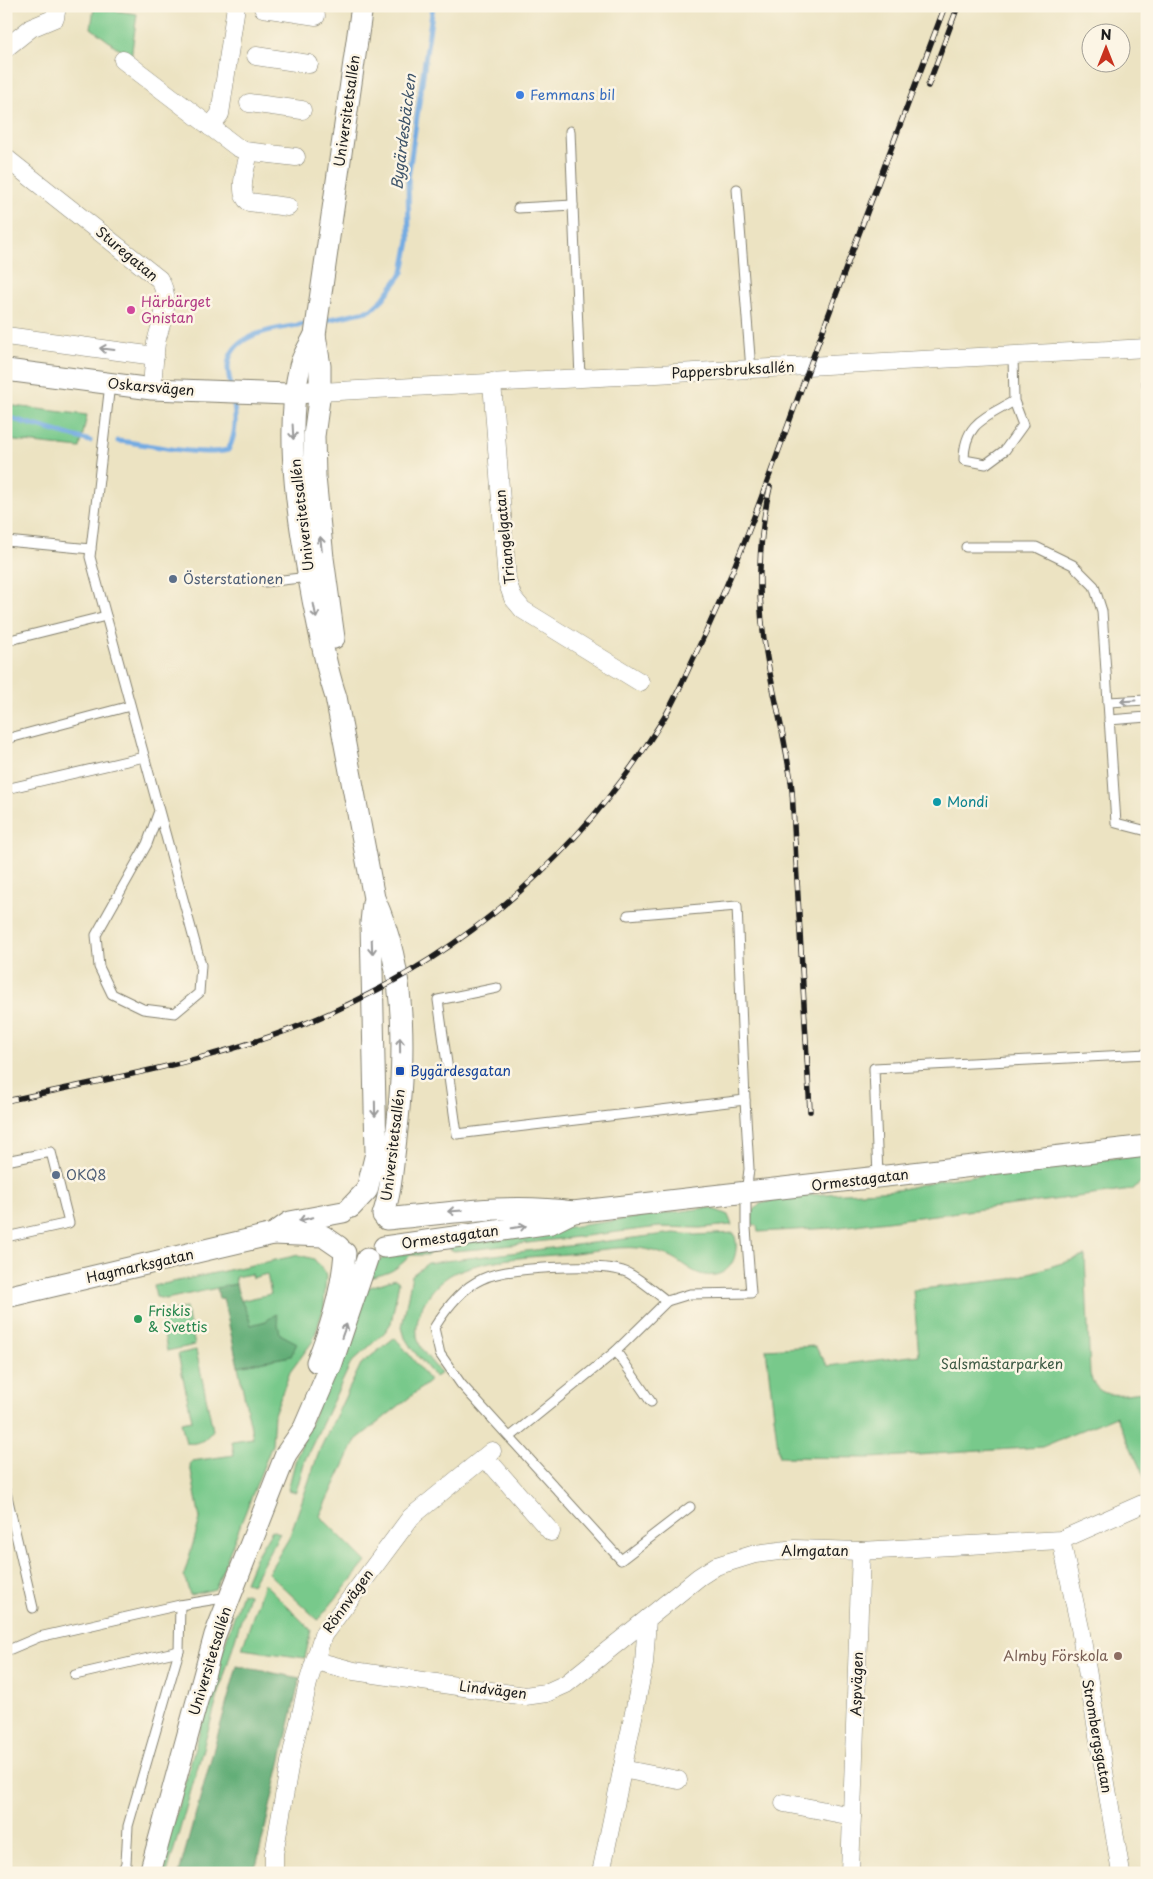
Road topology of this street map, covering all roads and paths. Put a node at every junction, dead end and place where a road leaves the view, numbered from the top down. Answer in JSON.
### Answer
{"nodes":[{"id":1,"x":57,"y":6,"type":"edge"},
{"id":2,"x":236,"y":6,"type":"edge"},
{"id":3,"x":362,"y":6,"type":"edge"},
{"id":4,"x":263,"y":8,"type":"dead end"},
{"id":5,"x":316,"y":16,"type":"dead end"},
{"id":6,"x":6,"y":48,"type":"edge"},
{"id":7,"x":256,"y":56,"type":"dead end"},
{"id":8,"x":123,"y":60,"type":"dead end"},
{"id":9,"x":309,"y":64,"type":"dead end"},
{"id":10,"x":249,"y":103,"type":"dead end"},
{"id":11,"x":302,"y":110,"type":"dead end"},
{"id":12,"x":210,"y":127,"type":"junction"},
{"id":13,"x":570,"y":131,"type":"dead end"},
{"id":14,"x":249,"y":152,"type":"junction"},
{"id":15,"x":296,"y":157,"type":"dead end"},
{"id":16,"x":6,"y":158,"type":"edge"},
{"id":17,"x":737,"y":189,"type":"dead end"},
{"id":18,"x":573,"y":205,"type":"junction"},
{"id":19,"x":288,"y":207,"type":"dead end"},
{"id":20,"x":518,"y":208,"type":"dead end"},
{"id":21,"x":315,"y":335,"type":"junction"},
{"id":22,"x":6,"y":336,"type":"edge"},
{"id":23,"x":1146,"y":348,"type":"edge"},
{"id":24,"x":155,"y":356,"type":"junction"},
{"id":25,"x":1013,"y":356,"type":"junction"},
{"id":26,"x":6,"y":370,"type":"edge"},
{"id":27,"x":751,"y":370,"type":"junction"},
{"id":28,"x":580,"y":378,"type":"junction"},
{"id":29,"x":492,"y":382,"type":"junction"},
{"id":30,"x":110,"y":384,"type":"junction"},
{"id":31,"x":1147,"y":386,"type":"edge"},
{"id":32,"x":152,"y":389,"type":"junction"},
{"id":33,"x":320,"y":392,"type":"junction"},
{"id":34,"x":296,"y":393,"type":"junction"},
{"id":35,"x":1014,"y":401,"type":"junction"},
{"id":36,"x":6,"y":541,"type":"edge"},
{"id":37,"x":966,"y":547,"type":"dead end"},
{"id":38,"x":91,"y":549,"type":"junction"},
{"id":39,"x":309,"y":577,"type":"junction"},
{"id":40,"x":265,"y":582,"type":"dead end"},
{"id":41,"x":106,"y":616,"type":"junction"},
{"id":42,"x":6,"y":641,"type":"edge"},
{"id":43,"x":640,"y":682,"type":"dead end"},
{"id":44,"x":336,"y":696,"type":"junction"},
{"id":45,"x":1147,"y":700,"type":"edge"},
{"id":46,"x":1108,"y":702,"type":"junction"},
{"id":47,"x":130,"y":706,"type":"junction"},
{"id":48,"x":1147,"y":717,"type":"edge"},
{"id":49,"x":1109,"y":720,"type":"junction"},
{"id":50,"x":6,"y":739,"type":"edge"},
{"id":51,"x":144,"y":757,"type":"junction"},
{"id":52,"x":6,"y":789,"type":"edge"},
{"id":53,"x":159,"y":811,"type":"junction"},
{"id":54,"x":1147,"y":830,"type":"edge"},
{"id":55,"x":374,"y":898,"type":"junction"},
{"id":56,"x":628,"y":915,"type":"dead end"},
{"id":57,"x":497,"y":988,"type":"dead end"},
{"id":58,"x":1147,"y":1054,"type":"edge"},
{"id":59,"x":745,"y":1100,"type":"junction"},
{"id":60,"x":1147,"y":1146,"type":"edge"},
{"id":61,"x":6,"y":1161,"type":"edge"},
{"id":62,"x":878,"y":1177,"type":"junction"},
{"id":63,"x":746,"y":1194,"type":"junction"},
{"id":64,"x":347,"y":1210,"type":"junction"},
{"id":65,"x":573,"y":1212,"type":"junction"},
{"id":66,"x":384,"y":1217,"type":"junction"},
{"id":67,"x":273,"y":1234,"type":"junction"},
{"id":68,"x":6,"y":1237,"type":"edge"},
{"id":69,"x":342,"y":1250,"type":"junction"},
{"id":70,"x":376,"y":1253,"type":"junction"},
{"id":71,"x":6,"y":1296,"type":"edge"},
{"id":72,"x":667,"y":1301,"type":"junction"},
{"id":73,"x":616,"y":1351,"type":"junction"},
{"id":74,"x":652,"y":1402,"type":"dead end"},
{"id":75,"x":510,"y":1437,"type":"junction"},
{"id":76,"x":286,"y":1454,"type":"junction"},
{"id":77,"x":6,"y":1492,"type":"edge"},
{"id":78,"x":1147,"y":1502,"type":"edge"},
{"id":79,"x":690,"y":1507,"type":"dead end"},
{"id":80,"x":551,"y":1532,"type":"dead end"},
{"id":81,"x":1061,"y":1540,"type":"junction"},
{"id":82,"x":861,"y":1550,"type":"junction"},
{"id":83,"x":230,"y":1596,"type":"junction"},
{"id":84,"x":180,"y":1605,"type":"junction"},
{"id":85,"x":33,"y":1608,"type":"dead end"},
{"id":86,"x":647,"y":1619,"type":"junction"},
{"id":87,"x":6,"y":1651,"type":"edge"},
{"id":88,"x":179,"y":1651,"type":"junction"},
{"id":89,"x":316,"y":1661,"type":"junction"},
{"id":90,"x":75,"y":1675,"type":"dead end"},
{"id":91,"x":622,"y":1769,"type":"junction"},
{"id":92,"x":678,"y":1780,"type":"dead end"},
{"id":93,"x":784,"y":1802,"type":"dead end"},
{"id":94,"x":852,"y":1816,"type":"junction"},
{"id":95,"x":122,"y":1873,"type":"edge"},
{"id":96,"x":150,"y":1873,"type":"edge"},
{"id":97,"x":274,"y":1873,"type":"edge"},
{"id":98,"x":601,"y":1873,"type":"edge"},
{"id":99,"x":850,"y":1873,"type":"edge"},
{"id":100,"x":1121,"y":1873,"type":"edge"}],
"edges":[{"from":1,"to":6,"type":"street"},
{"from":2,"to":12,"type":"street"},
{"from":3,"to":21,"type":"street","name":"Universitetsallén"},
{"from":4,"to":5,"type":"street"},
{"from":7,"to":9,"type":"street"},
{"from":8,"to":12,"type":"street"},
{"from":10,"to":11,"type":"street"},
{"from":12,"to":14,"type":"street"},
{"from":13,"to":18,"type":"lane"},
{"from":14,"to":15,"type":"street"},
{"from":14,"to":19,"type":"street"},
{"from":16,"to":24,"type":"street","name":"Sturegatan"},
{"from":17,"to":27,"type":"lane"},
{"from":18,"to":20,"type":"lane"},
{"from":18,"to":28,"type":"lane"},
{"from":21,"to":33,"type":"street","name":"Universitetsallén"},
{"from":21,"to":34,"type":"street","name":"Universitetsallén"},
{"from":24,"to":22,"type":"street","one_way":true},
{"from":23,"to":25,"type":"street","name":"Pappersbruksallén"},
{"from":23,"to":31,"type":"lane"},
{"from":24,"to":32,"type":"street","name":"Sturegatan"},
{"from":25,"to":27,"type":"street","name":"Pappersbruksallén"},
{"from":25,"to":35,"type":"lane"},
{"from":26,"to":30,"type":"street","name":"Oskarsvägen"},
{"from":27,"to":28,"type":"street","name":"Pappersbruksallén"},
{"from":28,"to":29,"type":"street","name":"Pappersbruksallén"},
{"from":29,"to":33,"type":"street","name":"Pappersbruksallén"},
{"from":29,"to":43,"type":"street","name":"Triangelgatan"},
{"from":30,"to":32,"type":"street","name":"Oskarsvägen"},
{"from":30,"to":38,"type":"lane"},
{"from":32,"to":34,"type":"street","name":"Oskarsvägen"},
{"from":33,"to":34,"type":"street","name":"Oskarsvägen"},
{"from":44,"to":33,"type":"street","name":"Universitetsallén","one_way":true},
{"from":34,"to":39,"type":"street","name":"Universitetsallén","one_way":true},
{"from":35,"to":35,"type":"lane"},
{"from":36,"to":38,"type":"lane"},
{"from":37,"to":46,"type":"lane"},
{"from":38,"to":41,"type":"lane"},
{"from":39,"to":40,"type":"lane"},
{"from":39,"to":44,"type":"street","name":"Universitetsallén","one_way":true},
{"from":41,"to":42,"type":"lane"},
{"from":41,"to":47,"type":"lane"},
{"from":44,"to":55,"type":"street","name":"Universitetsallén"},
{"from":45,"to":46,"type":"lane","one_way":true},
{"from":46,"to":49,"type":"lane"},
{"from":47,"to":50,"type":"lane"},
{"from":47,"to":51,"type":"lane"},
{"from":48,"to":49,"type":"lane"},
{"from":49,"to":54,"type":"lane"},
{"from":51,"to":52,"type":"lane"},
{"from":51,"to":53,"type":"lane"},
{"from":53,"to":53,"type":"lane"},
{"from":55,"to":64,"type":"street","name":"Universitetsallén","one_way":true},
{"from":66,"to":55,"type":"street","name":"Universitetsallén","one_way":true},
{"from":56,"to":59,"type":"lane"},
{"from":57,"to":59,"type":"lane"},
{"from":58,"to":62,"type":"lane"},
{"from":59,"to":63,"type":"lane"},
{"from":60,"to":62,"type":"street","name":"Ormestagatan"},
{"from":61,"to":68,"type":"lane"},
{"from":62,"to":63,"type":"street","name":"Ormestagatan"},
{"from":63,"to":65,"type":"street","name":"Ormestagatan"},
{"from":63,"to":72,"type":"lane"},
{"from":64,"to":66,"type":"street"},
{"from":64,"to":67,"type":"street","name":"Hagmarksgatan","one_way":true},
{"from":64,"to":69,"type":"street"},
{"from":65,"to":66,"type":"street","name":"Ormestagatan","one_way":true},
{"from":70,"to":65,"type":"street","name":"Ormestagatan","one_way":true},
{"from":66,"to":70,"type":"street"},
{"from":67,"to":69,"type":"street","name":"Hagmarksgatan"},
{"from":67,"to":71,"type":"street","name":"Hagmarksgatan"},
{"from":69,"to":70,"type":"street"},
{"from":69,"to":76,"type":"street","name":"Universitetsallén"},
{"from":76,"to":70,"type":"street","name":"Universitetsallén","one_way":true},
{"from":72,"to":73,"type":"lane"},
{"from":72,"to":75,"type":"lane"},
{"from":73,"to":74,"type":"lane"},
{"from":73,"to":75,"type":"lane"},
{"from":75,"to":79,"type":"lane"},
{"from":76,"to":83,"type":"street","name":"Universitetsallén"},
{"from":77,"to":85,"type":"lane"},
{"from":78,"to":81,"type":"street","name":"Almgatan"},
{"from":80,"to":89,"type":"street","name":"Rönnvägen"},
{"from":81,"to":82,"type":"street","name":"Almgatan"},
{"from":81,"to":100,"type":"street","name":"Strombergsgatan"},
{"from":82,"to":86,"type":"street","name":"Almgatan"},
{"from":82,"to":94,"type":"street","name":"Aspvägen"},
{"from":83,"to":84,"type":"lane"},
{"from":83,"to":96,"type":"street","name":"Universitetsallén"},
{"from":84,"to":87,"type":"lane"},
{"from":84,"to":88,"type":"lane"},
{"from":86,"to":89,"type":"street","name":"Lindvägen"},
{"from":86,"to":91,"type":"street"},
{"from":88,"to":90,"type":"lane"},
{"from":88,"to":95,"type":"lane"},
{"from":89,"to":97,"type":"street","name":"Rönnvägen"},
{"from":91,"to":92,"type":"street"},
{"from":91,"to":98,"type":"street"},
{"from":93,"to":94,"type":"street"},
{"from":94,"to":99,"type":"street","name":"Aspvägen"}]}
